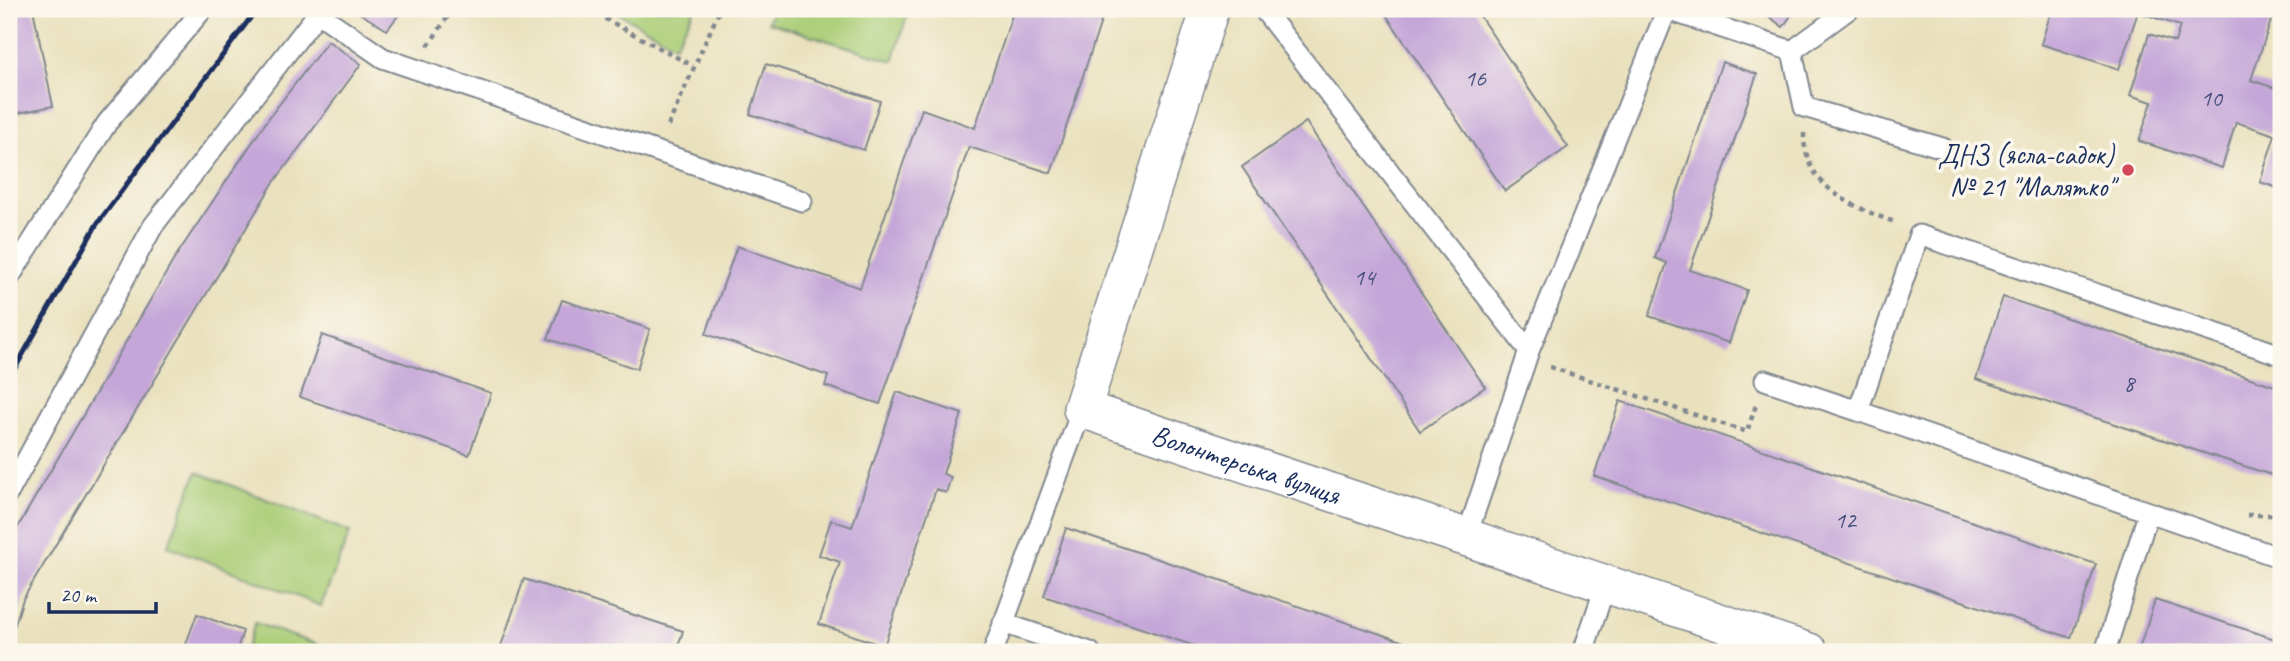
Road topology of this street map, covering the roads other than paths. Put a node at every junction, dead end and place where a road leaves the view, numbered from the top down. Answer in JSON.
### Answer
{"nodes":[{"id":1,"x":202,"y":9,"type":"edge"},
{"id":2,"x":1210,"y":9,"type":"edge"},
{"id":3,"x":1263,"y":9,"type":"edge"},
{"id":4,"x":1666,"y":9,"type":"edge"},
{"id":5,"x":1849,"y":9,"type":"edge"},
{"id":6,"x":320,"y":11,"type":"edge"},
{"id":7,"x":1793,"y":51,"type":"junction"},
{"id":8,"x":1943,"y":148,"type":"dead end"},
{"id":9,"x":802,"y":201,"type":"dead end"},
{"id":10,"x":9,"y":278,"type":"edge"},
{"id":11,"x":1527,"y":355,"type":"junction"},
{"id":12,"x":2281,"y":355,"type":"edge"},
{"id":13,"x":1765,"y":380,"type":"dead end"},
{"id":14,"x":1082,"y":409,"type":"junction"},
{"id":15,"x":1857,"y":411,"type":"junction"},
{"id":16,"x":9,"y":492,"type":"edge"},
{"id":17,"x":2148,"y":514,"type":"junction"},
{"id":18,"x":1466,"y":538,"type":"junction"},
{"id":19,"x":2281,"y":558,"type":"edge"},
{"id":20,"x":1606,"y":584,"type":"junction"},
{"id":21,"x":1003,"y":623,"type":"junction"},
{"id":22,"x":993,"y":652,"type":"edge"},
{"id":23,"x":1090,"y":652,"type":"edge"},
{"id":24,"x":1583,"y":652,"type":"edge"},
{"id":25,"x":1809,"y":652,"type":"edge"},
{"id":26,"x":2105,"y":652,"type":"edge"}],
"edges":[{"from":1,"to":10,"type":"lane"},
{"from":2,"to":14,"type":"street"},
{"from":3,"to":11,"type":"lane"},
{"from":4,"to":7,"type":"lane"},
{"from":4,"to":11,"type":"lane"},
{"from":5,"to":7,"type":"lane"},
{"from":6,"to":9,"type":"lane"},
{"from":6,"to":16,"type":"lane"},
{"from":7,"to":8,"type":"lane"},
{"from":11,"to":18,"type":"lane"},
{"from":12,"to":15,"type":"lane"},
{"from":13,"to":15,"type":"lane"},
{"from":14,"to":18,"type":"street","name":"Волонтерська вулиця"},
{"from":14,"to":21,"type":"lane"},
{"from":15,"to":17,"type":"lane"},
{"from":17,"to":19,"type":"lane"},
{"from":17,"to":26,"type":"lane"},
{"from":18,"to":20,"type":"street","name":"Волонтерська вулиця"},
{"from":20,"to":24,"type":"lane"},
{"from":20,"to":25,"type":"street","name":"Волонтерська вулиця"},
{"from":21,"to":22,"type":"lane"},
{"from":21,"to":23,"type":"lane"}]}
